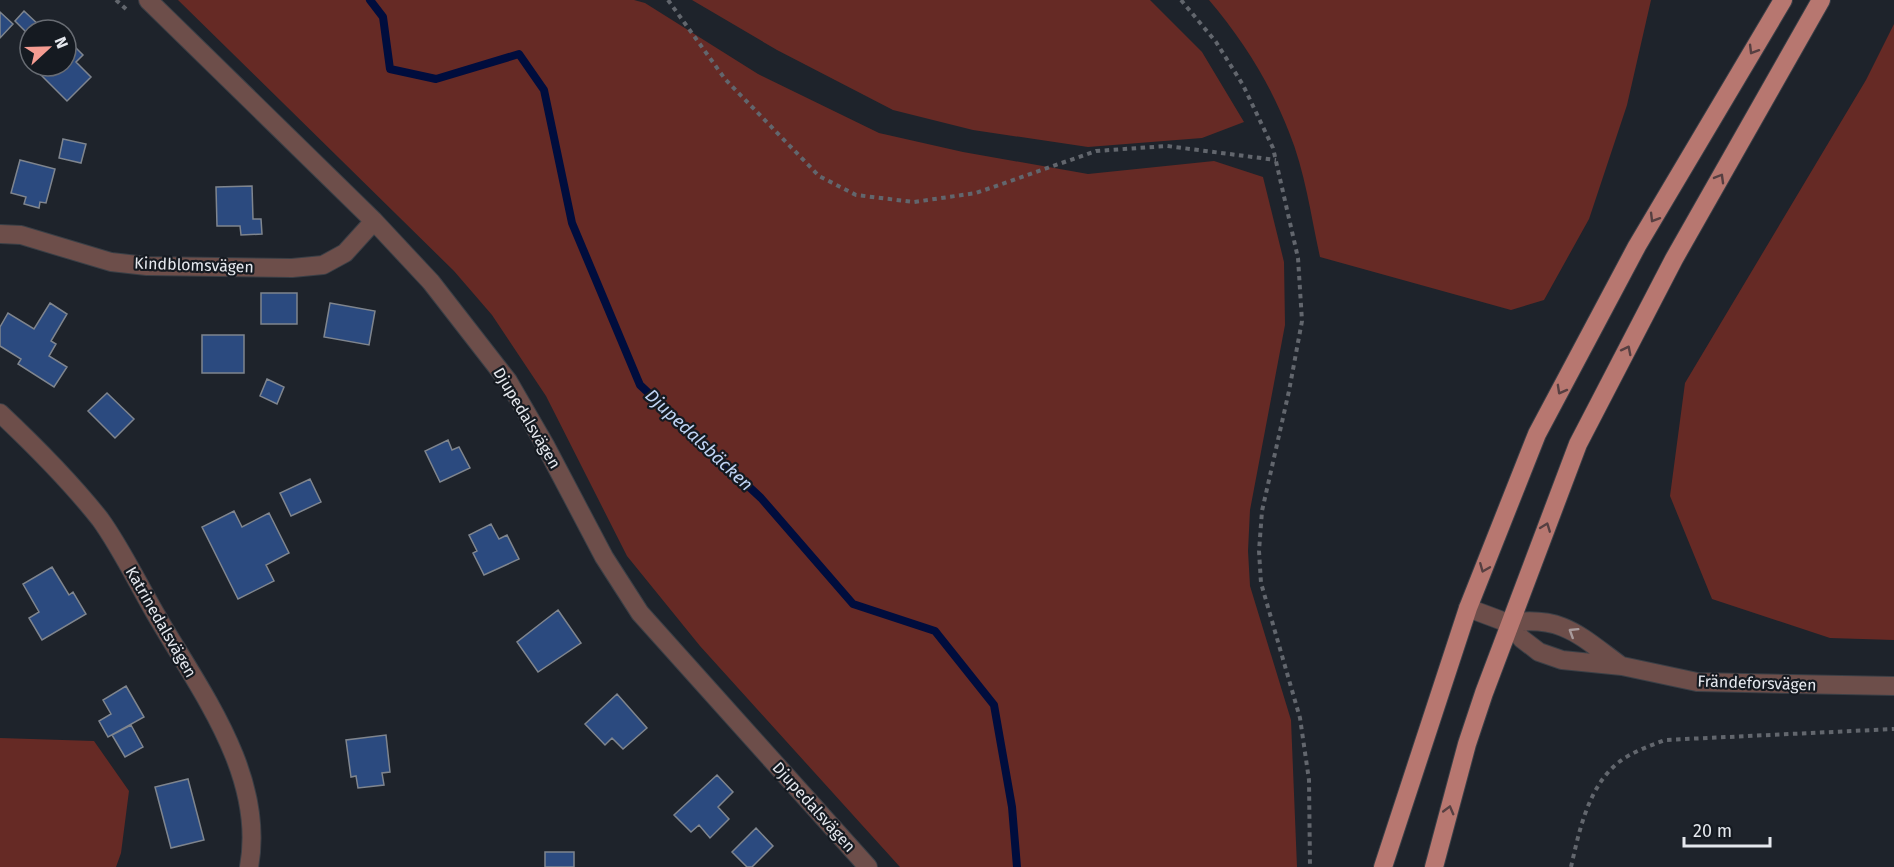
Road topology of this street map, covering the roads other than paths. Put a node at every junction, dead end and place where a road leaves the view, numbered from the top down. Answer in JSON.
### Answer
{"nodes":[{"id":1,"x":148,"y":0,"type":"edge"},
{"id":2,"x":1783,"y":0,"type":"edge"},
{"id":3,"x":1821,"y":0,"type":"edge"},
{"id":4,"x":374,"y":221,"type":"junction"},
{"id":5,"x":0,"y":234,"type":"edge"},
{"id":6,"x":0,"y":414,"type":"edge"},
{"id":7,"x":1468,"y":608,"type":"junction"},
{"id":8,"x":1508,"y":623,"type":"junction"},
{"id":9,"x":1622,"y":666,"type":"junction"},
{"id":10,"x":1894,"y":686,"type":"edge"},
{"id":11,"x":249,"y":867,"type":"edge"},
{"id":12,"x":868,"y":867,"type":"edge"},
{"id":13,"x":1383,"y":867,"type":"edge"},
{"id":14,"x":1434,"y":867,"type":"edge"}],
"edges":[{"from":1,"to":4,"type":"street","name":"Djupedalsvägen"},
{"from":2,"to":7,"type":"main road","one_way":true},
{"from":8,"to":3,"type":"main road","one_way":true},
{"from":4,"to":5,"type":"street","name":"Kindblomsvägen"},
{"from":4,"to":12,"type":"street","name":"Djupedalsvägen"},
{"from":6,"to":11,"type":"street","name":"Katrinedalsvägen"},
{"from":7,"to":8,"type":"street","name":"Frändeforsvägen"},
{"from":7,"to":13,"type":"main road"},
{"from":8,"to":9,"type":"street","name":"Frändeforsvägen"},
{"from":9,"to":8,"type":"street","name":"Frändeforsvägen","one_way":true},
{"from":14,"to":8,"type":"main road","one_way":true},
{"from":9,"to":10,"type":"street","name":"Frändeforsvägen"}]}
